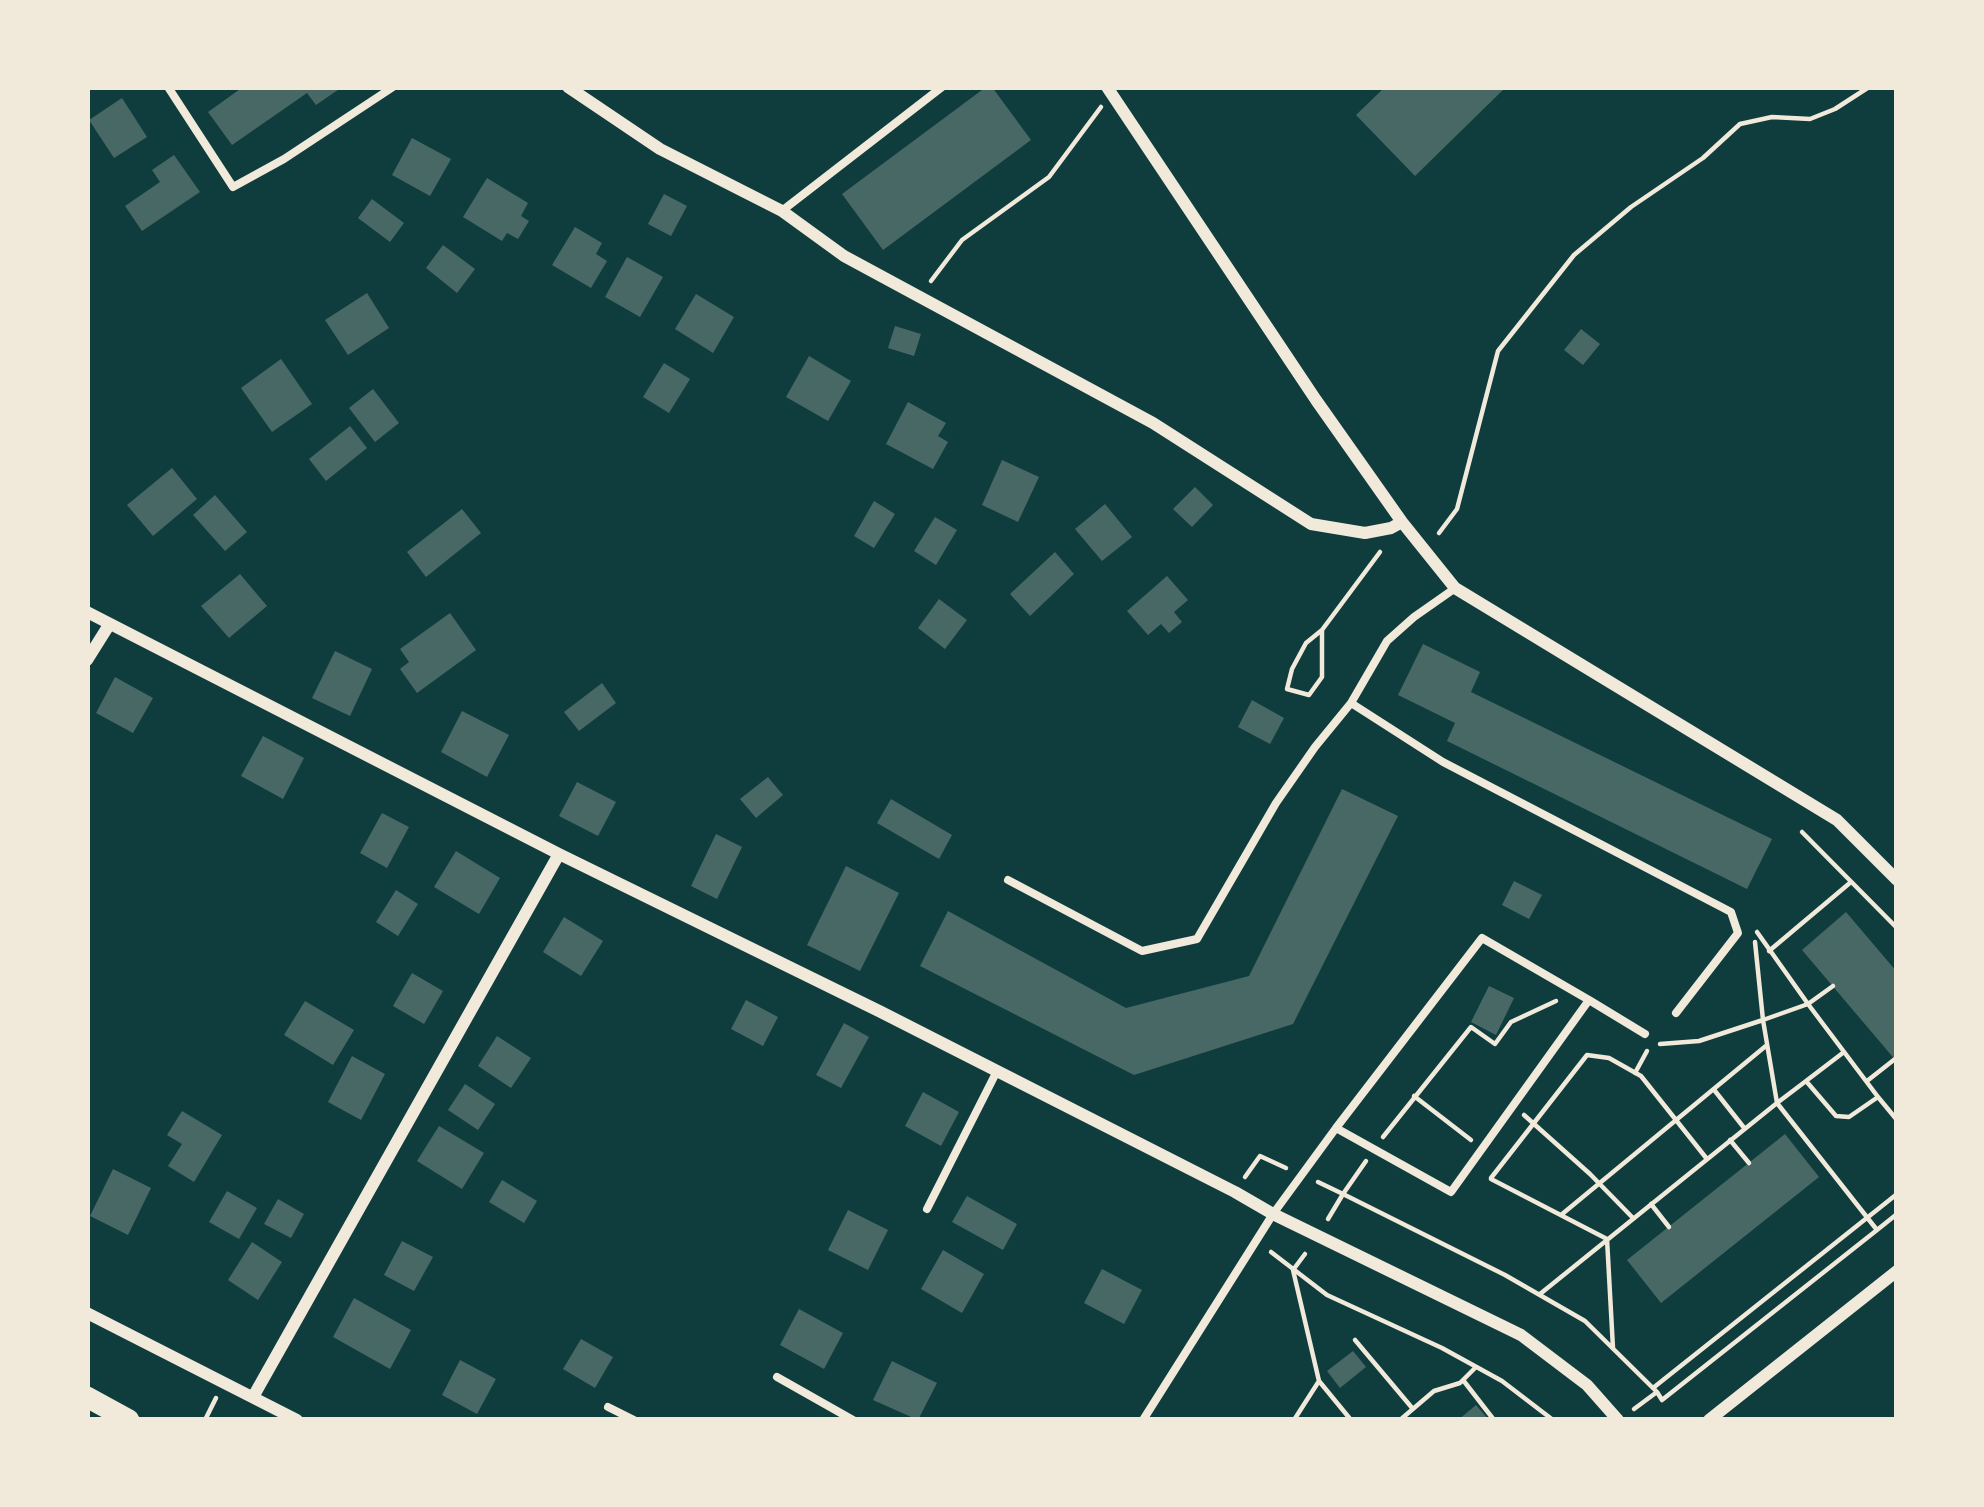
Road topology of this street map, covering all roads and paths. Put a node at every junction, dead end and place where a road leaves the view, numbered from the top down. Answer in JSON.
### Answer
{"nodes":[{"id":1,"x":168,"y":87,"type":"edge"},
{"id":2,"x":393,"y":87,"type":"edge"},
{"id":3,"x":568,"y":87,"type":"edge"},
{"id":4,"x":942,"y":87,"type":"edge"},
{"id":5,"x":1869,"y":87,"type":"edge"},
{"id":6,"x":1109,"y":90,"type":"edge"},
{"id":7,"x":782,"y":211,"type":"junction"},
{"id":8,"x":919,"y":297,"type":"junction"},
{"id":9,"x":1402,"y":522,"type":"junction"},
{"id":10,"x":1383,"y":529,"type":"junction"},
{"id":11,"x":1425,"y":551,"type":"junction"},
{"id":12,"x":1455,"y":588,"type":"junction"},
{"id":13,"x":87,"y":612,"type":"edge"},
{"id":14,"x":109,"y":625,"type":"junction"},
{"id":15,"x":1322,"y":630,"type":"junction"},
{"id":16,"x":87,"y":660,"type":"edge"},
{"id":17,"x":1351,"y":703,"type":"junction"},
{"id":18,"x":1802,"y":832,"type":"dead end"},
{"id":19,"x":559,"y":854,"type":"junction"},
{"id":20,"x":1008,"y":880,"type":"dead end"},
{"id":21,"x":1897,"y":880,"type":"edge"},
{"id":22,"x":1851,"y":882,"type":"junction"},
{"id":23,"x":1897,"y":928,"type":"edge"},
{"id":24,"x":1769,"y":951,"type":"junction"},
{"id":25,"x":1833,"y":986,"type":"dead end"},
{"id":26,"x":1576,"y":992,"type":"junction"},
{"id":27,"x":1589,"y":1000,"type":"junction"},
{"id":28,"x":1808,"y":1004,"type":"junction"},
{"id":29,"x":1676,"y":1013,"type":"dead end"},
{"id":30,"x":1763,"y":1019,"type":"junction"},
{"id":31,"x":1645,"y":1034,"type":"dead end"},
{"id":32,"x":1767,"y":1046,"type":"junction"},
{"id":33,"x":1845,"y":1052,"type":"junction"},
{"id":34,"x":1895,"y":1059,"type":"edge"},
{"id":35,"x":997,"y":1071,"type":"junction"},
{"id":36,"x":1635,"y":1073,"type":"junction"},
{"id":37,"x":1867,"y":1081,"type":"junction"},
{"id":38,"x":1806,"y":1082,"type":"junction"},
{"id":39,"x":1713,"y":1090,"type":"junction"},
{"id":40,"x":1414,"y":1096,"type":"junction"},
{"id":41,"x":1878,"y":1097,"type":"junction"},
{"id":42,"x":1778,"y":1103,"type":"junction"},
{"id":43,"x":1514,"y":1106,"type":"junction"},
{"id":44,"x":1676,"y":1120,"type":"junction"},
{"id":45,"x":1897,"y":1120,"type":"edge"},
{"id":46,"x":1534,"y":1124,"type":"junction"},
{"id":47,"x":1336,"y":1128,"type":"junction"},
{"id":48,"x":1745,"y":1129,"type":"junction"},
{"id":49,"x":1730,"y":1140,"type":"junction"},
{"id":50,"x":1483,"y":1148,"type":"junction"},
{"id":51,"x":1374,"y":1149,"type":"junction"},
{"id":52,"x":1707,"y":1159,"type":"junction"},
{"id":53,"x":1749,"y":1162,"type":"dead end"},
{"id":54,"x":1302,"y":1175,"type":"junction"},
{"id":55,"x":1598,"y":1183,"type":"junction"},
{"id":56,"x":1235,"y":1192,"type":"junction"},
{"id":57,"x":1897,"y":1194,"type":"edge"},
{"id":58,"x":1651,"y":1204,"type":"junction"},
{"id":59,"x":927,"y":1209,"type":"dead end"},
{"id":60,"x":1273,"y":1214,"type":"junction"},
{"id":61,"x":1897,"y":1214,"type":"edge"},
{"id":62,"x":1561,"y":1215,"type":"junction"},
{"id":63,"x":1633,"y":1218,"type":"junction"},
{"id":64,"x":1867,"y":1218,"type":"junction"},
{"id":65,"x":1669,"y":1226,"type":"dead end"},
{"id":66,"x":1877,"y":1230,"type":"junction"},
{"id":67,"x":1607,"y":1239,"type":"junction"},
{"id":68,"x":1257,"y":1240,"type":"junction"},
{"id":69,"x":1897,"y":1270,"type":"edge"},
{"id":70,"x":1540,"y":1294,"type":"dead end"},
{"id":71,"x":87,"y":1313,"type":"edge"},
{"id":72,"x":1355,"y":1340,"type":"dead end"},
{"id":73,"x":1613,"y":1348,"type":"dead end"},
{"id":74,"x":1476,"y":1366,"type":"junction"},
{"id":75,"x":777,"y":1377,"type":"dead end"},
{"id":76,"x":1463,"y":1380,"type":"junction"},
{"id":77,"x":1319,"y":1381,"type":"dead end"},
{"id":78,"x":87,"y":1397,"type":"edge"},
{"id":79,"x":253,"y":1397,"type":"junction"},
{"id":80,"x":213,"y":1406,"type":"dead end"},
{"id":81,"x":608,"y":1407,"type":"dead end"},
{"id":82,"x":1413,"y":1409,"type":"junction"},
{"id":83,"x":129,"y":1420,"type":"edge"},
{"id":84,"x":205,"y":1420,"type":"edge"},
{"id":85,"x":297,"y":1420,"type":"edge"},
{"id":86,"x":634,"y":1420,"type":"edge"},
{"id":87,"x":853,"y":1420,"type":"edge"},
{"id":88,"x":1143,"y":1420,"type":"edge"},
{"id":89,"x":1351,"y":1420,"type":"edge"},
{"id":90,"x":1400,"y":1420,"type":"edge"},
{"id":91,"x":1494,"y":1420,"type":"edge"},
{"id":92,"x":1552,"y":1420,"type":"edge"},
{"id":93,"x":1618,"y":1420,"type":"edge"},
{"id":94,"x":1709,"y":1420,"type":"edge"}],
"edges":[{"from":1,"to":2,"type":"lane"},
{"from":3,"to":7,"type":"street"},
{"from":4,"to":7,"type":"lane"},
{"from":5,"to":11,"type":"path"},
{"from":6,"to":8,"type":"path"},
{"from":6,"to":9,"type":"street"},
{"from":7,"to":8,"type":"street"},
{"from":8,"to":10,"type":"street"},
{"from":9,"to":10,"type":"street"},
{"from":9,"to":11,"type":"street"},
{"from":10,"to":15,"type":"path"},
{"from":11,"to":12,"type":"street"},
{"from":12,"to":17,"type":"lane"},
{"from":12,"to":21,"type":"street"},
{"from":13,"to":14,"type":"street"},
{"from":14,"to":16,"type":"street"},
{"from":14,"to":19,"type":"street"},
{"from":15,"to":15,"type":"path"},
{"from":17,"to":20,"type":"lane"},
{"from":17,"to":29,"type":"lane"},
{"from":18,"to":22,"type":"path"},
{"from":19,"to":35,"type":"street"},
{"from":19,"to":79,"type":"street"},
{"from":22,"to":23,"type":"path"},
{"from":22,"to":24,"type":"path"},
{"from":24,"to":28,"type":"path"},
{"from":24,"to":30,"type":"path"},
{"from":25,"to":28,"type":"path"},
{"from":26,"to":27,"type":"lane"},
{"from":26,"to":40,"type":"path"},
{"from":26,"to":47,"type":"lane"},
{"from":27,"to":31,"type":"lane"},
{"from":27,"to":43,"type":"lane"},
{"from":28,"to":30,"type":"path"},
{"from":28,"to":33,"type":"path"},
{"from":30,"to":32,"type":"path"},
{"from":30,"to":36,"type":"path"},
{"from":32,"to":39,"type":"path"},
{"from":32,"to":42,"type":"path"},
{"from":33,"to":37,"type":"path"},
{"from":33,"to":38,"type":"path"},
{"from":34,"to":37,"type":"path"},
{"from":35,"to":56,"type":"street"},
{"from":35,"to":59,"type":"lane"},
{"from":36,"to":44,"type":"path"},
{"from":36,"to":46,"type":"path"},
{"from":37,"to":41,"type":"path"},
{"from":38,"to":41,"type":"path"},
{"from":38,"to":42,"type":"path"},
{"from":39,"to":44,"type":"path"},
{"from":39,"to":48,"type":"path"},
{"from":40,"to":50,"type":"path"},
{"from":40,"to":51,"type":"path"},
{"from":41,"to":45,"type":"path"},
{"from":42,"to":48,"type":"path"},
{"from":42,"to":64,"type":"path"},
{"from":43,"to":46,"type":"path"},
{"from":43,"to":50,"type":"lane"},
{"from":44,"to":52,"type":"path"},
{"from":44,"to":55,"type":"path"},
{"from":46,"to":55,"type":"path"},
{"from":46,"to":62,"type":"path"},
{"from":47,"to":51,"type":"lane"},
{"from":47,"to":54,"type":"lane"},
{"from":48,"to":49,"type":"path"},
{"from":49,"to":52,"type":"path"},
{"from":49,"to":53,"type":"path"},
{"from":50,"to":51,"type":"lane"},
{"from":51,"to":54,"type":"path"},
{"from":52,"to":58,"type":"path"},
{"from":54,"to":56,"type":"path"},
{"from":54,"to":60,"type":"lane"},
{"from":55,"to":62,"type":"path"},
{"from":55,"to":63,"type":"path"},
{"from":56,"to":60,"type":"street"},
{"from":57,"to":64,"type":"path"},
{"from":58,"to":63,"type":"path"},
{"from":58,"to":65,"type":"path"},
{"from":60,"to":68,"type":"lane"},
{"from":60,"to":93,"type":"street"},
{"from":61,"to":66,"type":"path"},
{"from":62,"to":67,"type":"path"},
{"from":63,"to":67,"type":"path"},
{"from":64,"to":66,"type":"path"},
{"from":64,"to":66,"type":"path"},
{"from":67,"to":70,"type":"path"},
{"from":67,"to":73,"type":"path"},
{"from":68,"to":74,"type":"path"},
{"from":68,"to":88,"type":"lane"},
{"from":69,"to":94,"type":"street"},
{"from":71,"to":79,"type":"street"},
{"from":72,"to":82,"type":"path"},
{"from":74,"to":76,"type":"path"},
{"from":74,"to":92,"type":"path"},
{"from":75,"to":87,"type":"lane"},
{"from":76,"to":82,"type":"path"},
{"from":76,"to":91,"type":"path"},
{"from":77,"to":89,"type":"path"},
{"from":78,"to":83,"type":"main road"},
{"from":79,"to":85,"type":"street"},
{"from":80,"to":84,"type":"path"},
{"from":81,"to":86,"type":"lane"},
{"from":82,"to":90,"type":"path"}]}
